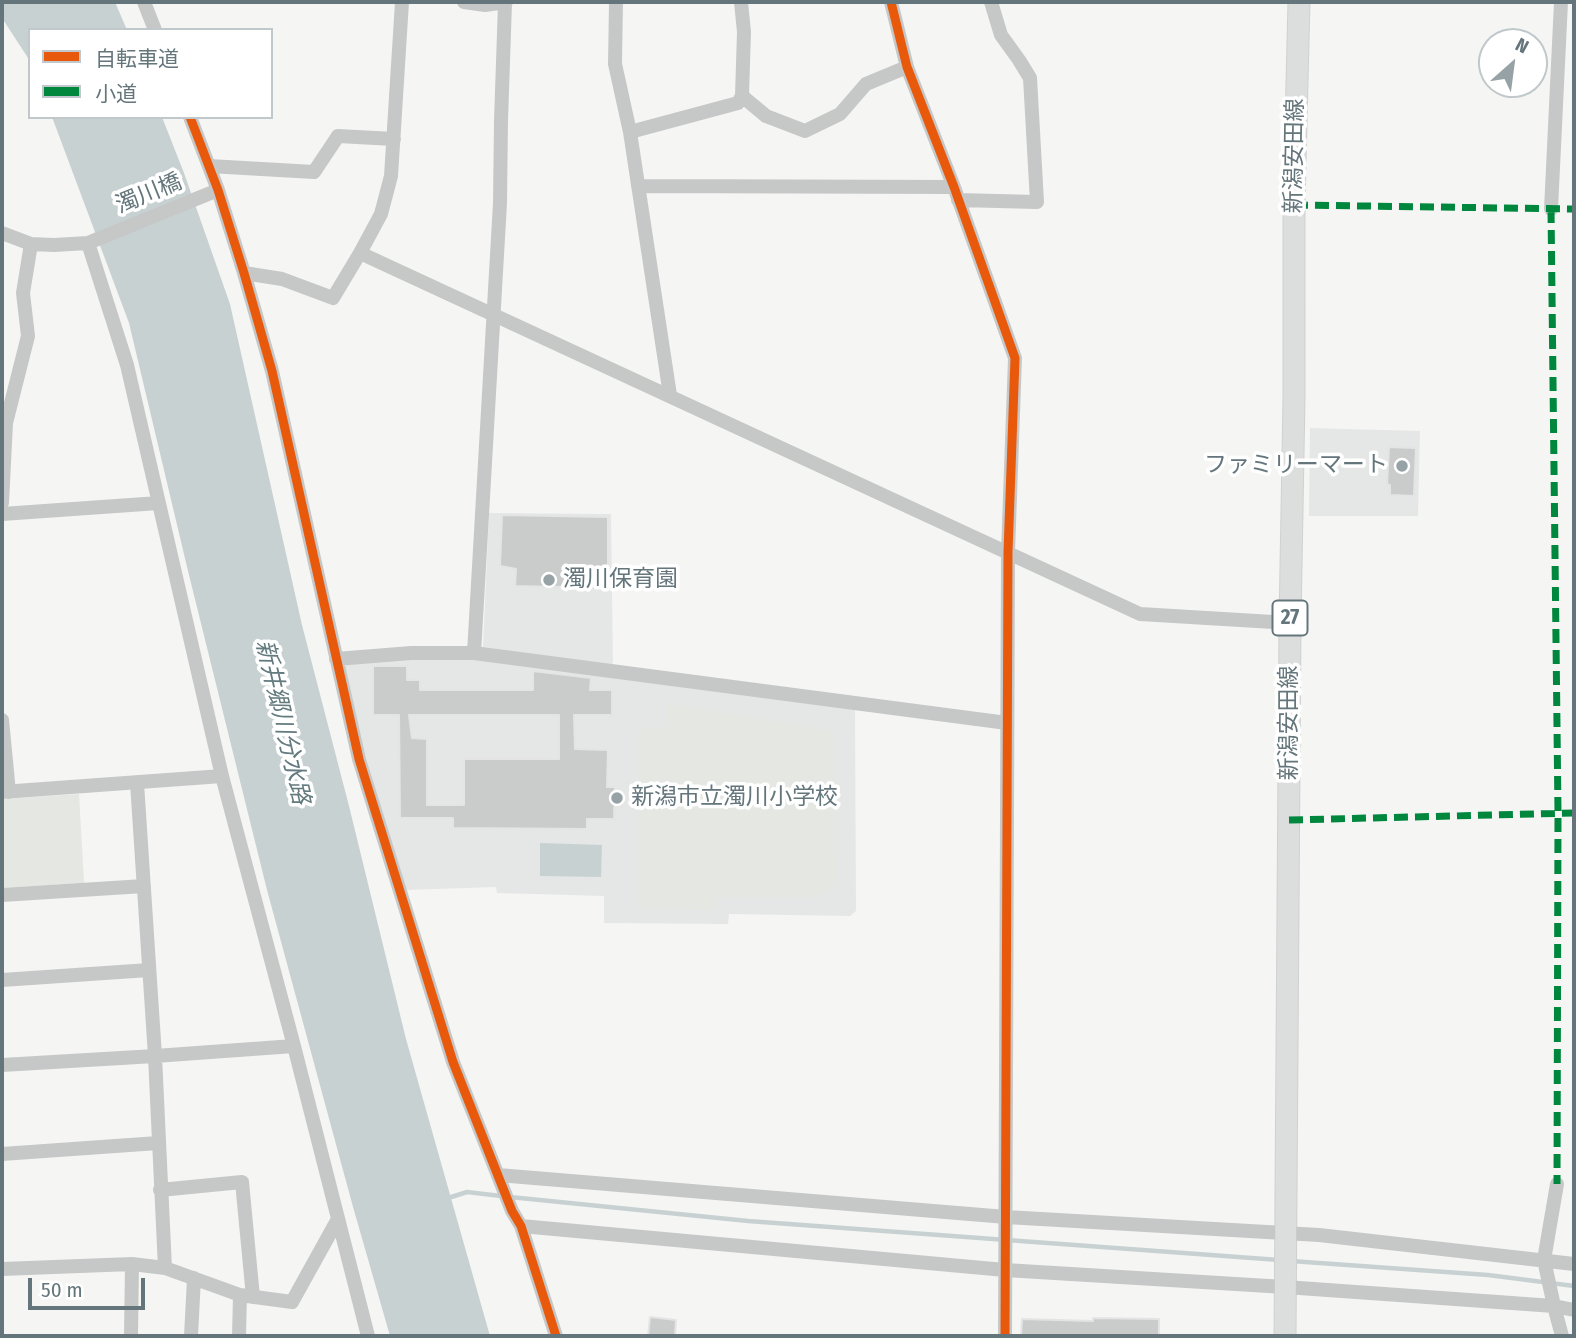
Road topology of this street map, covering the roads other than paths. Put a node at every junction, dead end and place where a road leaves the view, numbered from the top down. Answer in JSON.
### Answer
{"nodes":[{"id":1,"x":144,"y":2,"type":"edge"},
{"id":2,"x":402,"y":2,"type":"edge"},
{"id":3,"x":464,"y":2,"type":"edge"},
{"id":4,"x":505,"y":2,"type":"edge"},
{"id":5,"x":617,"y":2,"type":"edge"},
{"id":6,"x":741,"y":2,"type":"edge"},
{"id":7,"x":891,"y":2,"type":"edge"},
{"id":8,"x":990,"y":2,"type":"edge"},
{"id":9,"x":1299,"y":2,"type":"edge"},
{"id":10,"x":1561,"y":2,"type":"edge"},
{"id":11,"x":154,"y":28,"type":"edge"},
{"id":12,"x":907,"y":67,"type":"junction"},
{"id":13,"x":743,"y":96,"type":"junction"},
{"id":14,"x":191,"y":119,"type":"edge"},
{"id":15,"x":630,"y":132,"type":"junction"},
{"id":16,"x":394,"y":139,"type":"junction"},
{"id":17,"x":209,"y":166,"type":"junction"},
{"id":18,"x":638,"y":186,"type":"junction"},
{"id":19,"x":218,"y":190,"type":"junction"},
{"id":20,"x":956,"y":193,"type":"junction"},
{"id":21,"x":1551,"y":209,"type":"dead end"},
{"id":22,"x":2,"y":233,"type":"edge"},
{"id":23,"x":93,"y":241,"type":"junction"},
{"id":24,"x":31,"y":244,"type":"junction"},
{"id":25,"x":360,"y":253,"type":"junction"},
{"id":26,"x":244,"y":273,"type":"junction"},
{"id":27,"x":495,"y":314,"type":"junction"},
{"id":28,"x":670,"y":395,"type":"junction"},
{"id":29,"x":2,"y":489,"type":"edge"},
{"id":30,"x":2,"y":503,"type":"edge"},
{"id":31,"x":159,"y":503,"type":"junction"},
{"id":32,"x":2,"y":514,"type":"edge"},
{"id":33,"x":1008,"y":552,"type":"junction"},
{"id":34,"x":1290,"y":623,"type":"junction"},
{"id":35,"x":474,"y":653,"type":"junction"},
{"id":36,"x":337,"y":659,"type":"junction"},
{"id":37,"x":2,"y":720,"type":"edge"},
{"id":38,"x":1007,"y":723,"type":"junction"},
{"id":39,"x":222,"y":776,"type":"junction"},
{"id":40,"x":137,"y":783,"type":"junction"},
{"id":41,"x":5,"y":792,"type":"edge"},
{"id":42,"x":144,"y":886,"type":"junction"},
{"id":43,"x":2,"y":895,"type":"edge"},
{"id":44,"x":149,"y":970,"type":"junction"},
{"id":45,"x":2,"y":980,"type":"edge"},
{"id":46,"x":294,"y":1046,"type":"junction"},
{"id":47,"x":155,"y":1056,"type":"junction"},
{"id":48,"x":2,"y":1065,"type":"edge"},
{"id":49,"x":158,"y":1143,"type":"junction"},
{"id":50,"x":2,"y":1154,"type":"edge"},
{"id":51,"x":498,"y":1175,"type":"junction"},
{"id":52,"x":1557,"y":1184,"type":"dead end"},
{"id":53,"x":160,"y":1190,"type":"junction"},
{"id":54,"x":338,"y":1219,"type":"junction"},
{"id":55,"x":1006,"y":1220,"type":"junction"},
{"id":56,"x":521,"y":1226,"type":"junction"},
{"id":57,"x":1286,"y":1234,"type":"junction"},
{"id":58,"x":1544,"y":1260,"type":"junction"},
{"id":59,"x":1005,"y":1263,"type":"junction"},
{"id":60,"x":132,"y":1264,"type":"junction"},
{"id":61,"x":1574,"y":1264,"type":"edge"},
{"id":62,"x":165,"y":1268,"type":"junction"},
{"id":63,"x":2,"y":1269,"type":"edge"},
{"id":64,"x":194,"y":1278,"type":"junction"},
{"id":65,"x":1285,"y":1287,"type":"junction"},
{"id":66,"x":247,"y":1296,"type":"junction"},
{"id":67,"x":1554,"y":1306,"type":"junction"},
{"id":68,"x":1574,"y":1310,"type":"edge"},
{"id":69,"x":131,"y":1336,"type":"edge"},
{"id":70,"x":191,"y":1336,"type":"edge"},
{"id":71,"x":239,"y":1336,"type":"edge"},
{"id":72,"x":368,"y":1336,"type":"edge"},
{"id":73,"x":556,"y":1336,"type":"edge"},
{"id":74,"x":1005,"y":1336,"type":"edge"},
{"id":75,"x":1284,"y":1336,"type":"edge"},
{"id":76,"x":1562,"y":1336,"type":"edge"}],
"edges":[{"from":1,"to":11,"type":"street"},
{"from":2,"to":16,"type":"street"},
{"from":3,"to":4,"type":"street"},
{"from":4,"to":27,"type":"street"},
{"from":5,"to":15,"type":"street"},
{"from":6,"to":13,"type":"street"},
{"from":7,"to":12,"type":"street"},
{"from":8,"to":20,"type":"street"},
{"from":9,"to":34,"type":"main road","name":"新潟安田線","number":"27"},
{"from":10,"to":21,"type":"street"},
{"from":12,"to":13,"type":"street"},
{"from":12,"to":20,"type":"street"},
{"from":13,"to":15,"type":"street"},
{"from":14,"to":17,"type":"street"},
{"from":15,"to":18,"type":"street"},
{"from":16,"to":17,"type":"street"},
{"from":16,"to":25,"type":"street"},
{"from":17,"to":19,"type":"street"},
{"from":18,"to":20,"type":"street"},
{"from":18,"to":28,"type":"street"},
{"from":19,"to":23,"type":"street","name":"濁川橋"},
{"from":19,"to":26,"type":"street"},
{"from":20,"to":33,"type":"street"},
{"from":22,"to":24,"type":"street"},
{"from":23,"to":24,"type":"street","name":"濁川橋"},
{"from":23,"to":31,"type":"street"},
{"from":24,"to":29,"type":"street"},
{"from":25,"to":26,"type":"street"},
{"from":25,"to":27,"type":"street"},
{"from":26,"to":36,"type":"street"},
{"from":27,"to":28,"type":"street"},
{"from":27,"to":35,"type":"street"},
{"from":28,"to":33,"type":"street"},
{"from":29,"to":30,"type":"street"},
{"from":31,"to":32,"type":"street"},
{"from":31,"to":39,"type":"street"},
{"from":33,"to":34,"type":"street"},
{"from":33,"to":38,"type":"street"},
{"from":34,"to":57,"type":"main road","name":"新潟安田線","number":"27"},
{"from":35,"to":36,"type":"street"},
{"from":35,"to":38,"type":"street"},
{"from":36,"to":51,"type":"street"},
{"from":37,"to":41,"type":"street"},
{"from":38,"to":55,"type":"street"},
{"from":39,"to":40,"type":"street"},
{"from":39,"to":46,"type":"street"},
{"from":40,"to":41,"type":"street"},
{"from":40,"to":42,"type":"street"},
{"from":42,"to":43,"type":"street"},
{"from":42,"to":44,"type":"street"},
{"from":44,"to":45,"type":"street"},
{"from":44,"to":47,"type":"street"},
{"from":46,"to":47,"type":"street"},
{"from":46,"to":54,"type":"street"},
{"from":47,"to":48,"type":"street"},
{"from":47,"to":49,"type":"street"},
{"from":49,"to":50,"type":"street"},
{"from":49,"to":53,"type":"street"},
{"from":51,"to":55,"type":"street"},
{"from":51,"to":56,"type":"street"},
{"from":52,"to":58,"type":"street"},
{"from":53,"to":62,"type":"street"},
{"from":53,"to":66,"type":"street"},
{"from":54,"to":66,"type":"street"},
{"from":54,"to":72,"type":"street"},
{"from":55,"to":57,"type":"street"},
{"from":55,"to":59,"type":"street"},
{"from":56,"to":59,"type":"street"},
{"from":56,"to":73,"type":"street"},
{"from":57,"to":58,"type":"street"},
{"from":57,"to":65,"type":"main road","number":"27"},
{"from":58,"to":61,"type":"street"},
{"from":58,"to":67,"type":"street"},
{"from":59,"to":65,"type":"street"},
{"from":59,"to":74,"type":"street"},
{"from":60,"to":62,"type":"street"},
{"from":60,"to":63,"type":"street"},
{"from":60,"to":69,"type":"street"},
{"from":62,"to":64,"type":"street"},
{"from":64,"to":66,"type":"street"},
{"from":64,"to":70,"type":"street"},
{"from":65,"to":67,"type":"street"},
{"from":65,"to":75,"type":"main road","number":"27"},
{"from":66,"to":71,"type":"street"},
{"from":67,"to":68,"type":"street"},
{"from":67,"to":76,"type":"street"}]}
